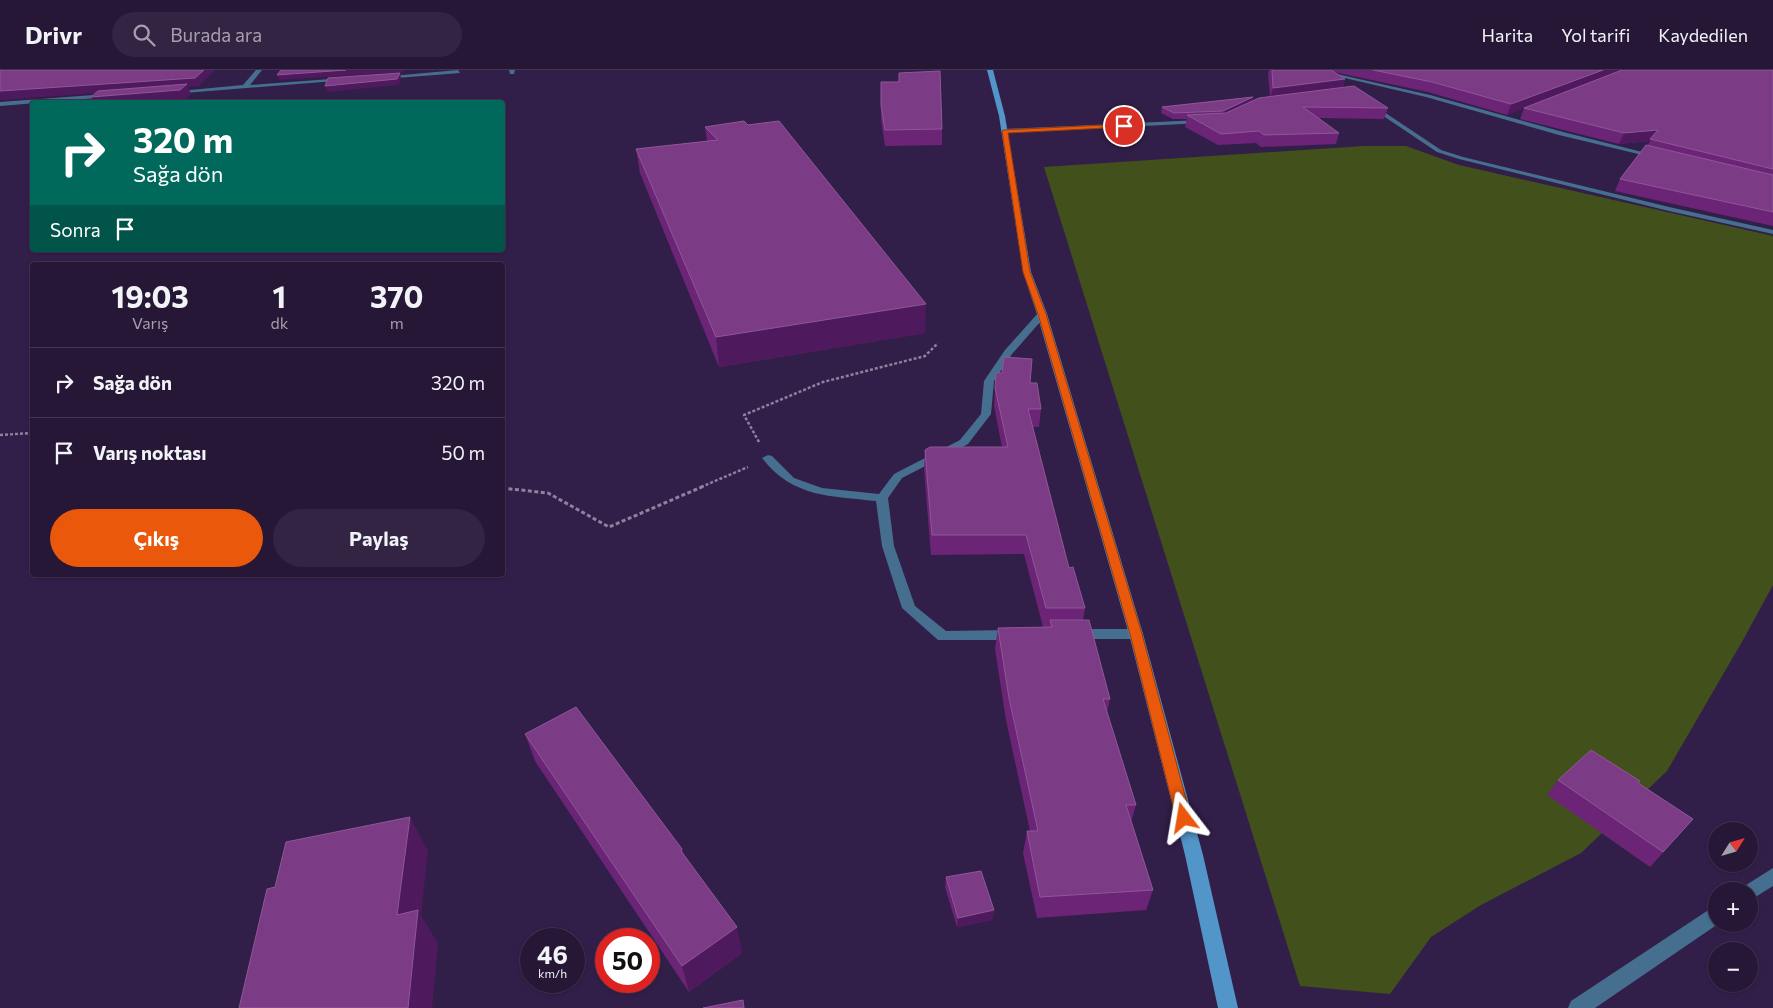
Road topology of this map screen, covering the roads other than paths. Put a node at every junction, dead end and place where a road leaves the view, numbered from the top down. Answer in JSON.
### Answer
{"nodes":[{"id":1,"x":259,"y":70,"type":"edge"},
{"id":2,"x":990,"y":70,"type":"edge"},
{"id":3,"x":1318,"y":70,"type":"edge"},
{"id":4,"x":458,"y":72,"type":"dead end"},
{"id":5,"x":380,"y":78,"type":"edge"},
{"id":6,"x":351,"y":80,"type":"edge"},
{"id":7,"x":1335,"y":82,"type":"edge"},
{"id":8,"x":245,"y":87,"type":"junction"},
{"id":9,"x":166,"y":92,"type":"edge"},
{"id":10,"x":118,"y":96,"type":"edge"},
{"id":11,"x":59,"y":100,"type":"edge"},
{"id":12,"x":30,"y":102,"type":"edge"},
{"id":13,"x":1367,"y":103,"type":"edge"},
{"id":14,"x":0,"y":104,"type":"edge"},
{"id":15,"x":1516,"y":116,"type":"edge"},
{"id":16,"x":1507,"y":119,"type":"junction"},
{"id":17,"x":1213,"y":122,"type":"edge"},
{"id":18,"x":1004,"y":131,"type":"junction"},
{"id":19,"x":1667,"y":159,"type":"edge"},
{"id":20,"x":1773,"y":232,"type":"edge"},
{"id":21,"x":1042,"y":314,"type":"junction"},
{"id":22,"x":768,"y":458,"type":"road end"},
{"id":23,"x":882,"y":498,"type":"junction"},
{"id":24,"x":1136,"y":634,"type":"junction"},
{"id":25,"x":1030,"y":635,"type":"edge"},
{"id":26,"x":1059,"y":635,"type":"edge"},
{"id":27,"x":1773,"y":876,"type":"edge"},
{"id":28,"x":1758,"y":887,"type":"edge"},
{"id":29,"x":1708,"y":920,"type":"edge"},
{"id":30,"x":1228,"y":1008,"type":"edge"},
{"id":31,"x":1578,"y":1008,"type":"edge"}],
"edges":[{"from":1,"to":8,"type":"street"},
{"from":2,"to":18,"type":"main road"},
{"from":3,"to":7,"type":"street"},
{"from":3,"to":16,"type":"street"},
{"from":4,"to":5,"type":"street"},
{"from":6,"to":8,"type":"street"},
{"from":8,"to":9,"type":"street"},
{"from":10,"to":11,"type":"street"},
{"from":12,"to":14,"type":"street"},
{"from":13,"to":20,"type":"street"},
{"from":15,"to":16,"type":"street"},
{"from":16,"to":19,"type":"street"},
{"from":17,"to":18,"type":"street"},
{"from":18,"to":21,"type":"main road"},
{"from":21,"to":23,"type":"street"},
{"from":21,"to":24,"type":"main road"},
{"from":22,"to":23,"type":"street"},
{"from":23,"to":25,"type":"street"},
{"from":24,"to":26,"type":"street"},
{"from":24,"to":30,"type":"main road"},
{"from":27,"to":28,"type":"street"},
{"from":29,"to":31,"type":"street"}]}
